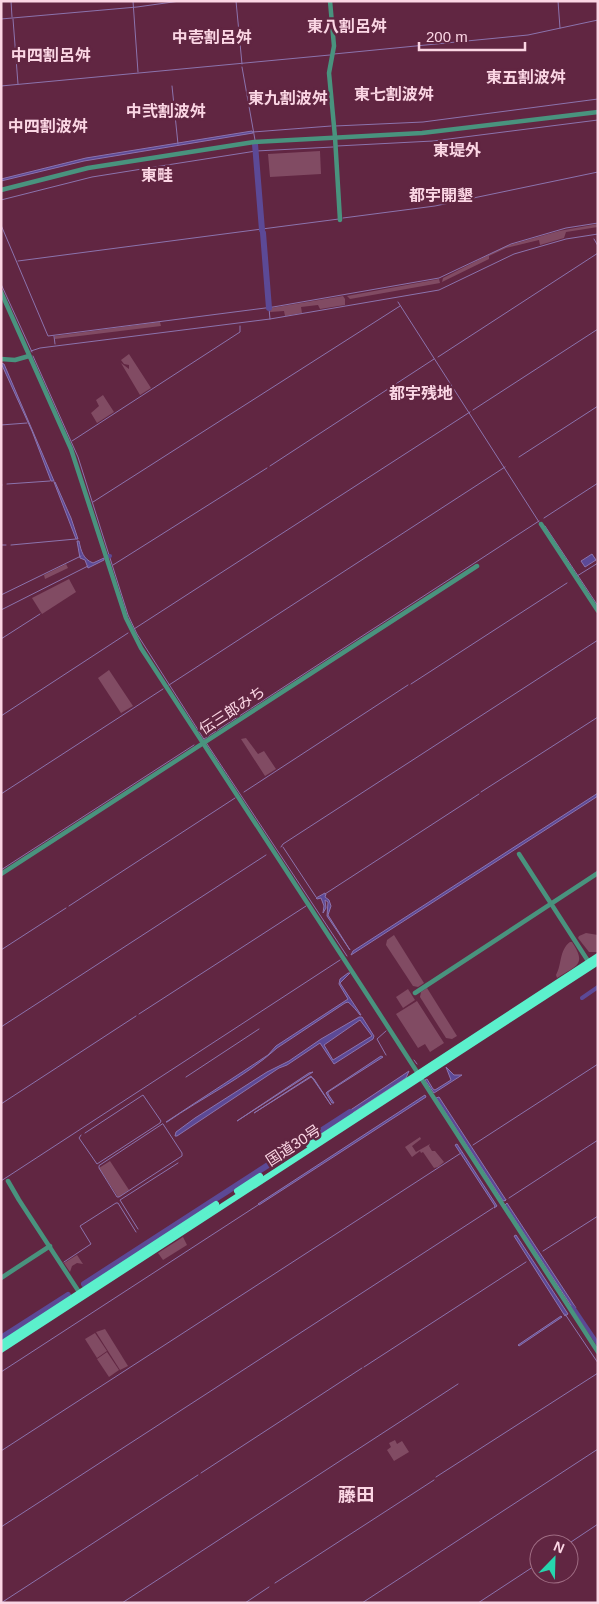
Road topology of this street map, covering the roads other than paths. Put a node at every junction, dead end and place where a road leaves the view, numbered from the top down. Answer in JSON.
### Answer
{"nodes":[{"id":1,"x":330,"y":1,"type":"edge"},
{"id":2,"x":598,"y":112,"type":"edge"},
{"id":3,"x":336,"y":137,"type":"junction"},
{"id":4,"x":1,"y":190,"type":"edge"},
{"id":5,"x":340,"y":218,"type":"dead end"},
{"id":6,"x":1,"y":292,"type":"edge"},
{"id":7,"x":29,"y":356,"type":"junction"},
{"id":8,"x":1,"y":359,"type":"edge"},
{"id":9,"x":541,"y":524,"type":"dead end"},
{"id":10,"x":477,"y":566,"type":"dead end"},
{"id":11,"x":598,"y":611,"type":"edge"},
{"id":12,"x":205,"y":743,"type":"junction"},
{"id":13,"x":519,"y":854,"type":"dead end"},
{"id":14,"x":598,"y":873,"type":"edge"},
{"id":15,"x":1,"y":874,"type":"edge"},
{"id":16,"x":552,"y":904,"type":"junction"},
{"id":17,"x":598,"y":956,"type":"edge"},
{"id":18,"x":593,"y":964,"type":"edge"},
{"id":19,"x":416,"y":993,"type":"dead end"},
{"id":20,"x":419,"y":1076,"type":"junction"},
{"id":21,"x":8,"y":1181,"type":"dead end"},
{"id":22,"x":50,"y":1246,"type":"junction"},
{"id":23,"x":1,"y":1278,"type":"edge"},
{"id":24,"x":81,"y":1295,"type":"junction"},
{"id":25,"x":1,"y":1344,"type":"edge"},
{"id":26,"x":1,"y":1350,"type":"edge"},
{"id":27,"x":598,"y":1352,"type":"edge"}],
"edges":[{"from":1,"to":3,"type":"street"},
{"from":2,"to":3,"type":"street"},
{"from":3,"to":4,"type":"street"},
{"from":3,"to":5,"type":"street"},
{"from":6,"to":7,"type":"street"},
{"from":7,"to":8,"type":"street"},
{"from":7,"to":12,"type":"street"},
{"from":9,"to":11,"type":"street"},
{"from":10,"to":12,"type":"street","name":"伝三郎みち"},
{"from":12,"to":15,"type":"street","name":"伝三郎みち"},
{"from":12,"to":20,"type":"street"},
{"from":13,"to":16,"type":"street"},
{"from":14,"to":16,"type":"street"},
{"from":16,"to":18,"type":"street"},
{"from":16,"to":19,"type":"street"},
{"from":17,"to":18,"type":"highway","name":"国道30号"},
{"from":18,"to":20,"type":"highway","name":"国道30号"},
{"from":20,"to":24,"type":"highway","name":"国道30号"},
{"from":20,"to":27,"type":"street"},
{"from":21,"to":22,"type":"street"},
{"from":22,"to":23,"type":"street"},
{"from":22,"to":24,"type":"street"},
{"from":24,"to":25,"type":"highway","name":"国道30号"},
{"from":24,"to":26,"type":"highway","name":"国道30号"}]}
